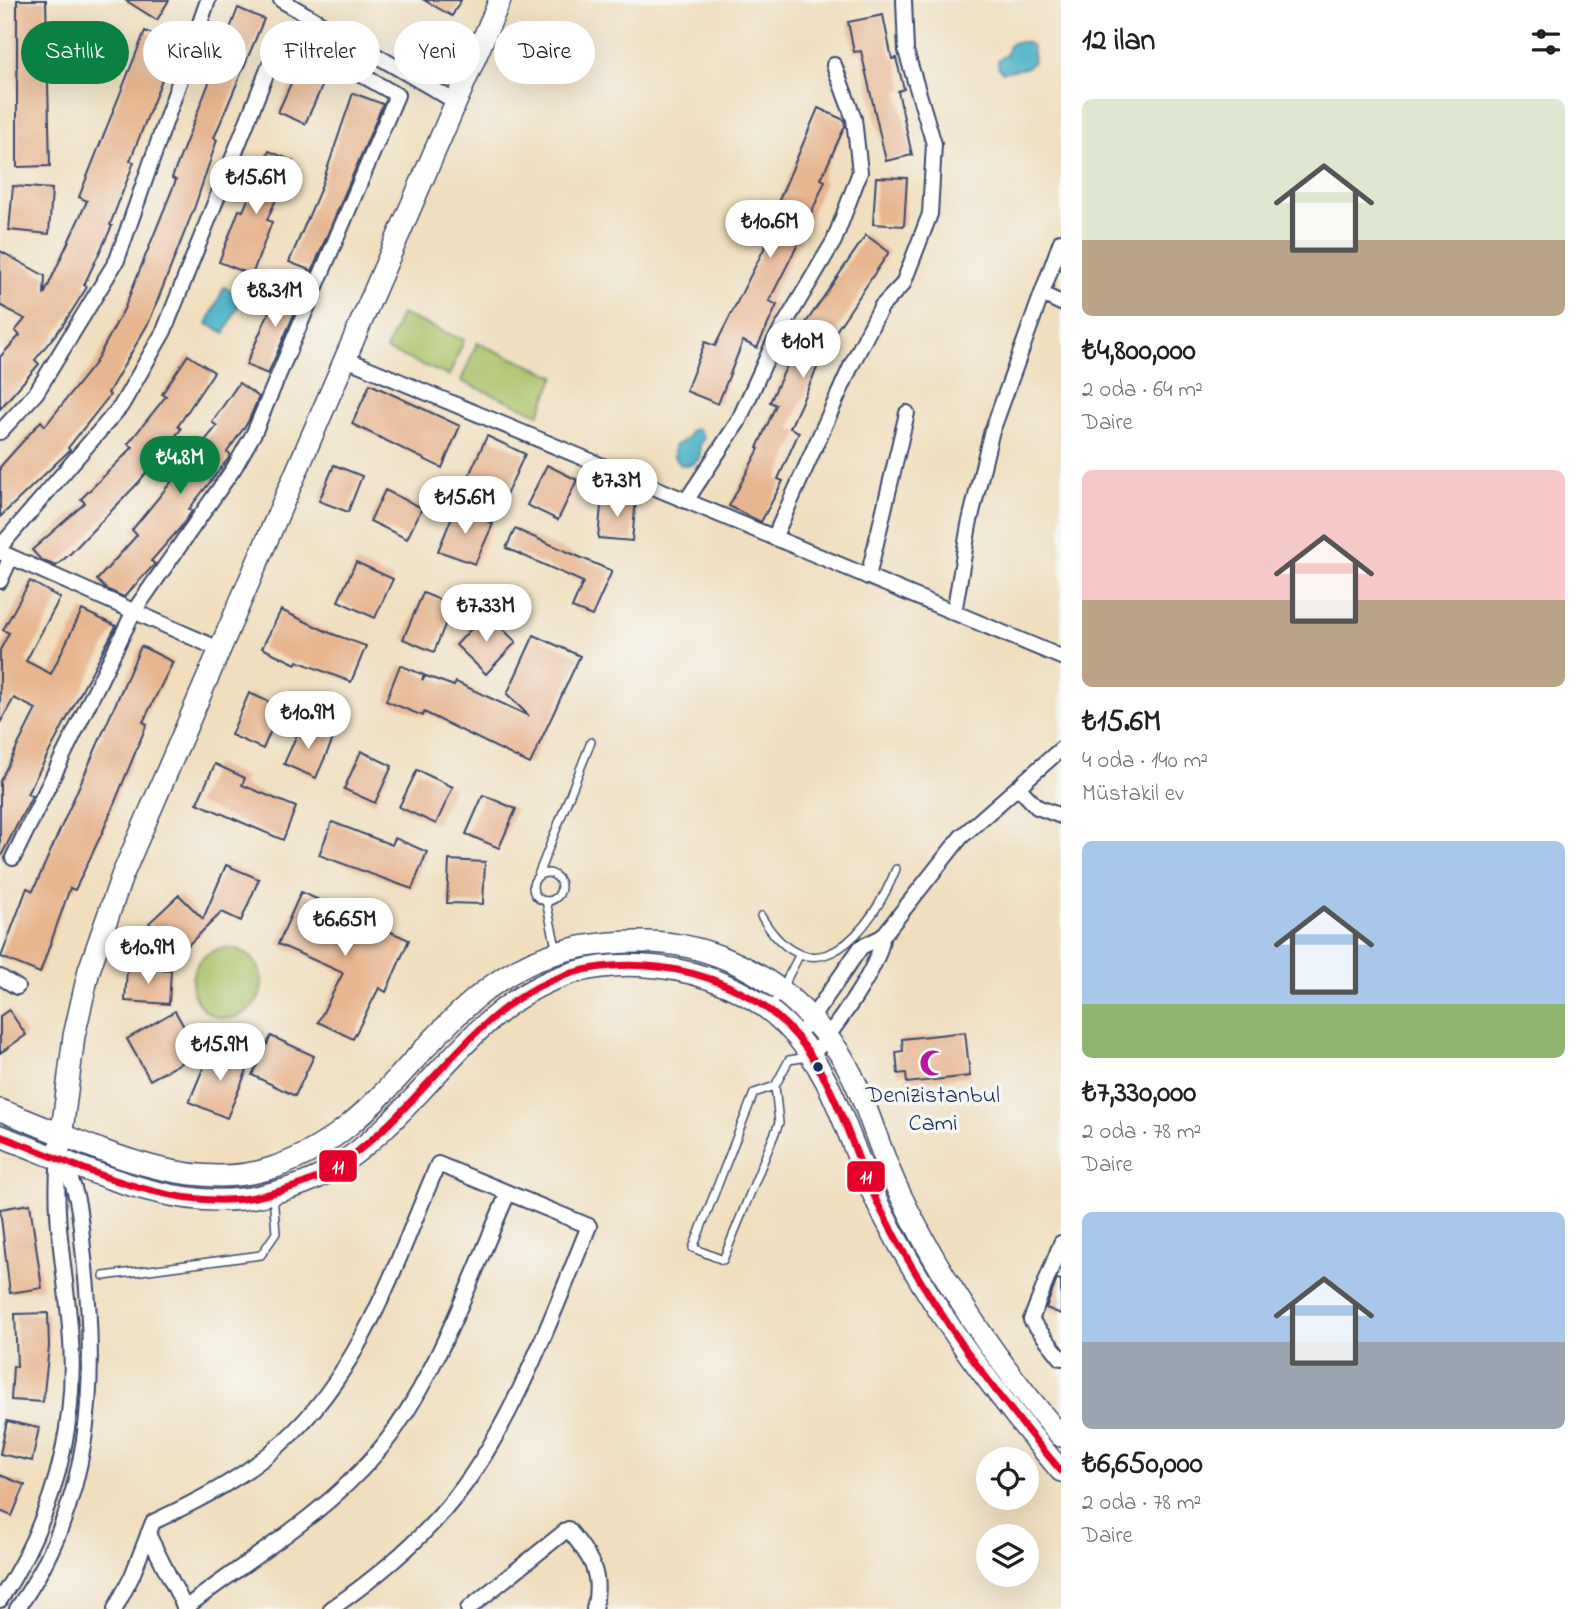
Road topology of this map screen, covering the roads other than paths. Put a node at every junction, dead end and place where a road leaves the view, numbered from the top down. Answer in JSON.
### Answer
{"nodes":[{"id":1,"x":208,"y":0,"type":"edge"},
{"id":2,"x":281,"y":0,"type":"edge"},
{"id":3,"x":500,"y":0,"type":"edge"},
{"id":4,"x":904,"y":0,"type":"edge"},
{"id":5,"x":834,"y":65,"type":"dead end"},
{"id":6,"x":456,"y":102,"type":"junction"},
{"id":7,"x":1061,"y":241,"type":"edge"},
{"id":8,"x":1042,"y":294,"type":"junction"},
{"id":9,"x":1061,"y":303,"type":"edge"},
{"id":10,"x":346,"y":359,"type":"junction"},
{"id":11,"x":907,"y":413,"type":"dead end"},
{"id":12,"x":0,"y":432,"type":"edge"},
{"id":13,"x":686,"y":501,"type":"junction"},
{"id":14,"x":774,"y":538,"type":"junction"},
{"id":15,"x":4,"y":552,"type":"edge"},
{"id":16,"x":868,"y":577,"type":"junction"},
{"id":17,"x":0,"y":581,"type":"edge"},
{"id":18,"x":134,"y":611,"type":"junction"},
{"id":19,"x":954,"y":613,"type":"junction"},
{"id":20,"x":221,"y":650,"type":"junction"},
{"id":21,"x":1061,"y":657,"type":"edge"},
{"id":22,"x":591,"y":742,"type":"dead end"},
{"id":23,"x":1061,"y":750,"type":"edge"},
{"id":24,"x":1018,"y":787,"type":"junction"},
{"id":25,"x":1061,"y":816,"type":"edge"},
{"id":26,"x":13,"y":858,"type":"dead end"},
{"id":27,"x":896,"y":869,"type":"dead end"},
{"id":28,"x":538,"y":875,"type":"junction"},
{"id":29,"x":546,"y":901,"type":"junction"},
{"id":30,"x":761,"y":916,"type":"dead end"},
{"id":31,"x":882,"y":937,"type":"junction"},
{"id":32,"x":557,"y":953,"type":"junction"},
{"id":33,"x":800,"y":954,"type":"junction"},
{"id":34,"x":0,"y":977,"type":"edge"},
{"id":35,"x":17,"y":987,"type":"dead end"},
{"id":36,"x":780,"y":991,"type":"junction"},
{"id":37,"x":770,"y":1012,"type":"junction"},
{"id":38,"x":811,"y":1019,"type":"junction"},
{"id":39,"x":798,"y":1038,"type":"junction"},
{"id":40,"x":828,"y":1038,"type":"junction"},
{"id":41,"x":811,"y":1056,"type":"junction"},
{"id":42,"x":789,"y":1060,"type":"junction"},
{"id":43,"x":775,"y":1086,"type":"junction"},
{"id":44,"x":0,"y":1110,"type":"edge"},
{"id":45,"x":62,"y":1133,"type":"junction"},
{"id":46,"x":0,"y":1136,"type":"edge"},
{"id":47,"x":59,"y":1157,"type":"junction"},
{"id":48,"x":272,"y":1193,"type":"junction"},
{"id":49,"x":508,"y":1193,"type":"junction"},
{"id":50,"x":1061,"y":1243,"type":"edge"},
{"id":51,"x":104,"y":1276,"type":"dead end"},
{"id":52,"x":1061,"y":1358,"type":"edge"},
{"id":53,"x":1061,"y":1436,"type":"edge"},
{"id":54,"x":1061,"y":1471,"type":"edge"},
{"id":55,"x":148,"y":1534,"type":"junction"},
{"id":56,"x":0,"y":1600,"type":"edge"},
{"id":57,"x":17,"y":1609,"type":"edge"},
{"id":58,"x":115,"y":1609,"type":"edge"},
{"id":59,"x":184,"y":1609,"type":"edge"},
{"id":60,"x":331,"y":1609,"type":"edge"},
{"id":61,"x":468,"y":1609,"type":"edge"},
{"id":62,"x":594,"y":1609,"type":"edge"}],
"edges":[{"from":1,"to":12,"type":"street"},
{"from":2,"to":6,"type":"street"},
{"from":3,"to":6,"type":"street"},
{"from":4,"to":14,"type":"street"},
{"from":5,"to":13,"type":"street"},
{"from":6,"to":10,"type":"street"},
{"from":7,"to":8,"type":"street"},
{"from":8,"to":9,"type":"street"},
{"from":8,"to":19,"type":"street"},
{"from":10,"to":13,"type":"street"},
{"from":10,"to":20,"type":"street"},
{"from":11,"to":16,"type":"street"},
{"from":13,"to":14,"type":"street"},
{"from":14,"to":16,"type":"street"},
{"from":15,"to":17,"type":"street"},
{"from":15,"to":18,"type":"street"},
{"from":15,"to":18,"type":"street"},
{"from":16,"to":19,"type":"street"},
{"from":18,"to":20,"type":"street"},
{"from":18,"to":26,"type":"street"},
{"from":19,"to":21,"type":"street"},
{"from":20,"to":45,"type":"street"},
{"from":22,"to":28,"type":"lane"},
{"from":23,"to":24,"type":"street"},
{"from":24,"to":25,"type":"street"},
{"from":24,"to":31,"type":"street"},
{"from":27,"to":33,"type":"lane"},
{"from":28,"to":29,"type":"lane"},
{"from":28,"to":29,"type":"lane"},
{"from":29,"to":32,"type":"lane"},
{"from":30,"to":33,"type":"lane"},
{"from":31,"to":38,"type":"street"},
{"from":31,"to":40,"type":"street"},
{"from":32,"to":36,"type":"street"},
{"from":32,"to":45,"type":"street"},
{"from":33,"to":36,"type":"lane"},
{"from":34,"to":35,"type":"street"},
{"from":36,"to":37,"type":"lane"},
{"from":36,"to":38,"type":"street"},
{"from":37,"to":39,"type":"street"},
{"from":37,"to":48,"type":"street"},
{"from":38,"to":39,"type":"street"},
{"from":38,"to":40,"type":"street"},
{"from":39,"to":41,"type":"street"},
{"from":39,"to":42,"type":"lane"},
{"from":40,"to":41,"type":"street"},
{"from":40,"to":53,"type":"street"},
{"from":41,"to":42,"type":"lane"},
{"from":41,"to":54,"type":"street"},
{"from":42,"to":43,"type":"lane"},
{"from":43,"to":43,"type":"lane"},
{"from":44,"to":45,"type":"street"},
{"from":45,"to":47,"type":"street"},
{"from":46,"to":47,"type":"street"},
{"from":47,"to":48,"type":"street"},
{"from":47,"to":56,"type":"street"},
{"from":47,"to":57,"type":"street"},
{"from":48,"to":51,"type":"lane"},
{"from":49,"to":55,"type":"street"},
{"from":49,"to":59,"type":"street"},
{"from":49,"to":60,"type":"street"},
{"from":50,"to":52,"type":"street"},
{"from":55,"to":58,"type":"street"},
{"from":55,"to":59,"type":"street"},
{"from":61,"to":62,"type":"street"}]}
